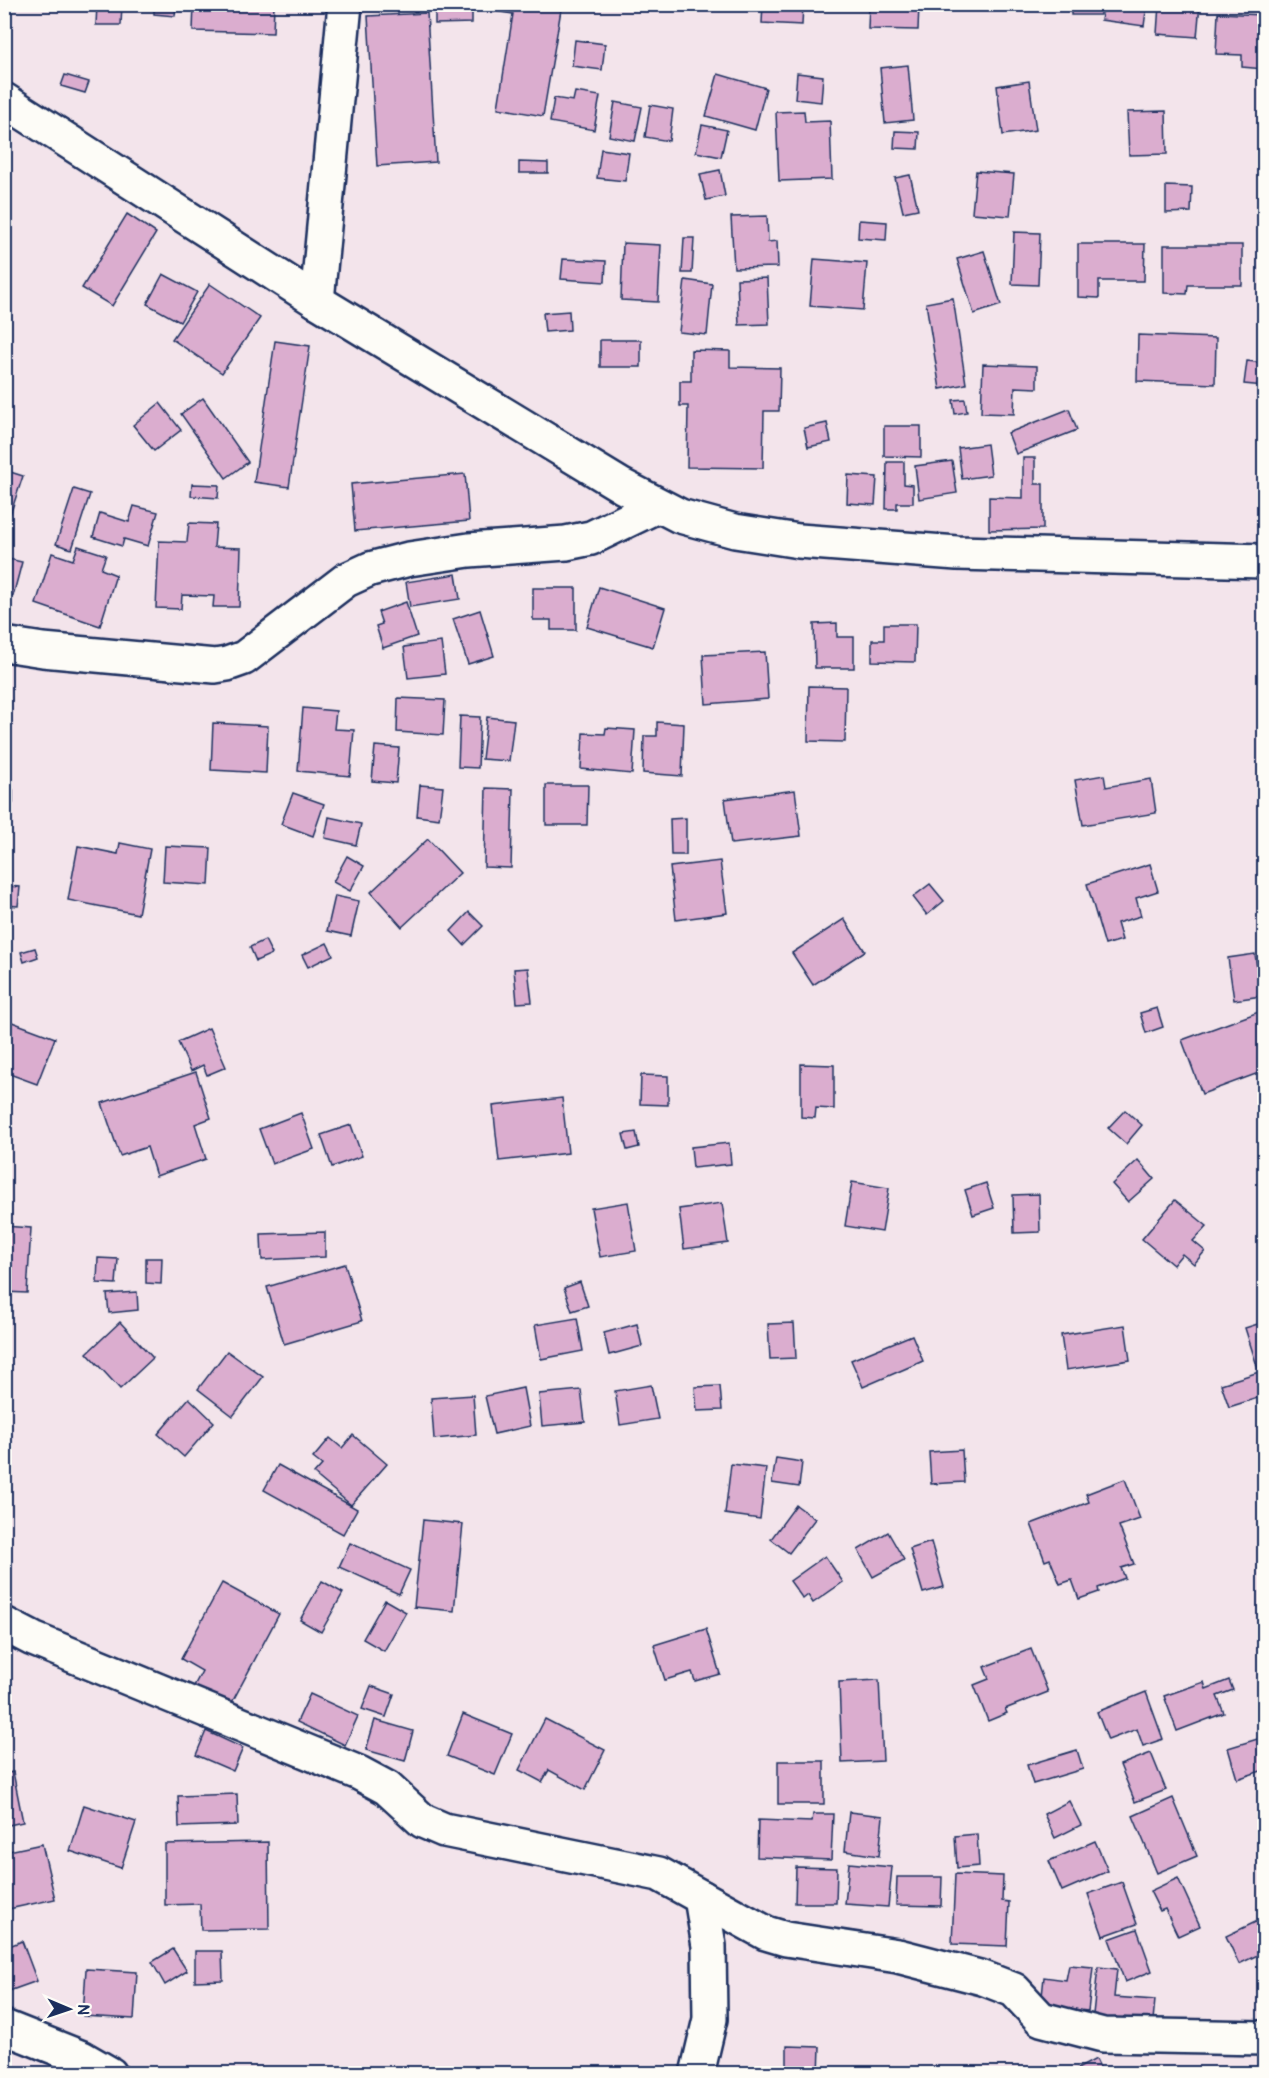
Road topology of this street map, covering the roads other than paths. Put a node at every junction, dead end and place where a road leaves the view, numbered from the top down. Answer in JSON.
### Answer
{"nodes":[{"id":1,"x":345,"y":4,"type":"edge"},
{"id":2,"x":4,"y":100,"type":"edge"},
{"id":3,"x":317,"y":301,"type":"junction"},
{"id":4,"x":657,"y":506,"type":"junction"},
{"id":5,"x":1264,"y":561,"type":"edge"},
{"id":6,"x":4,"y":644,"type":"edge"},
{"id":7,"x":4,"y":1624,"type":"edge"},
{"id":8,"x":701,"y":1897,"type":"junction"},
{"id":9,"x":4,"y":2027,"type":"edge"},
{"id":10,"x":1264,"y":2038,"type":"edge"},
{"id":11,"x":110,"y":2073,"type":"edge"},
{"id":12,"x":697,"y":2073,"type":"edge"}],
"edges":[{"from":1,"to":3,"type":"street"},
{"from":2,"to":3,"type":"street"},
{"from":3,"to":4,"type":"street"},
{"from":4,"to":5,"type":"street"},
{"from":4,"to":6,"type":"street"},
{"from":7,"to":8,"type":"street"},
{"from":8,"to":10,"type":"street"},
{"from":8,"to":12,"type":"street"},
{"from":9,"to":11,"type":"street"}]}
